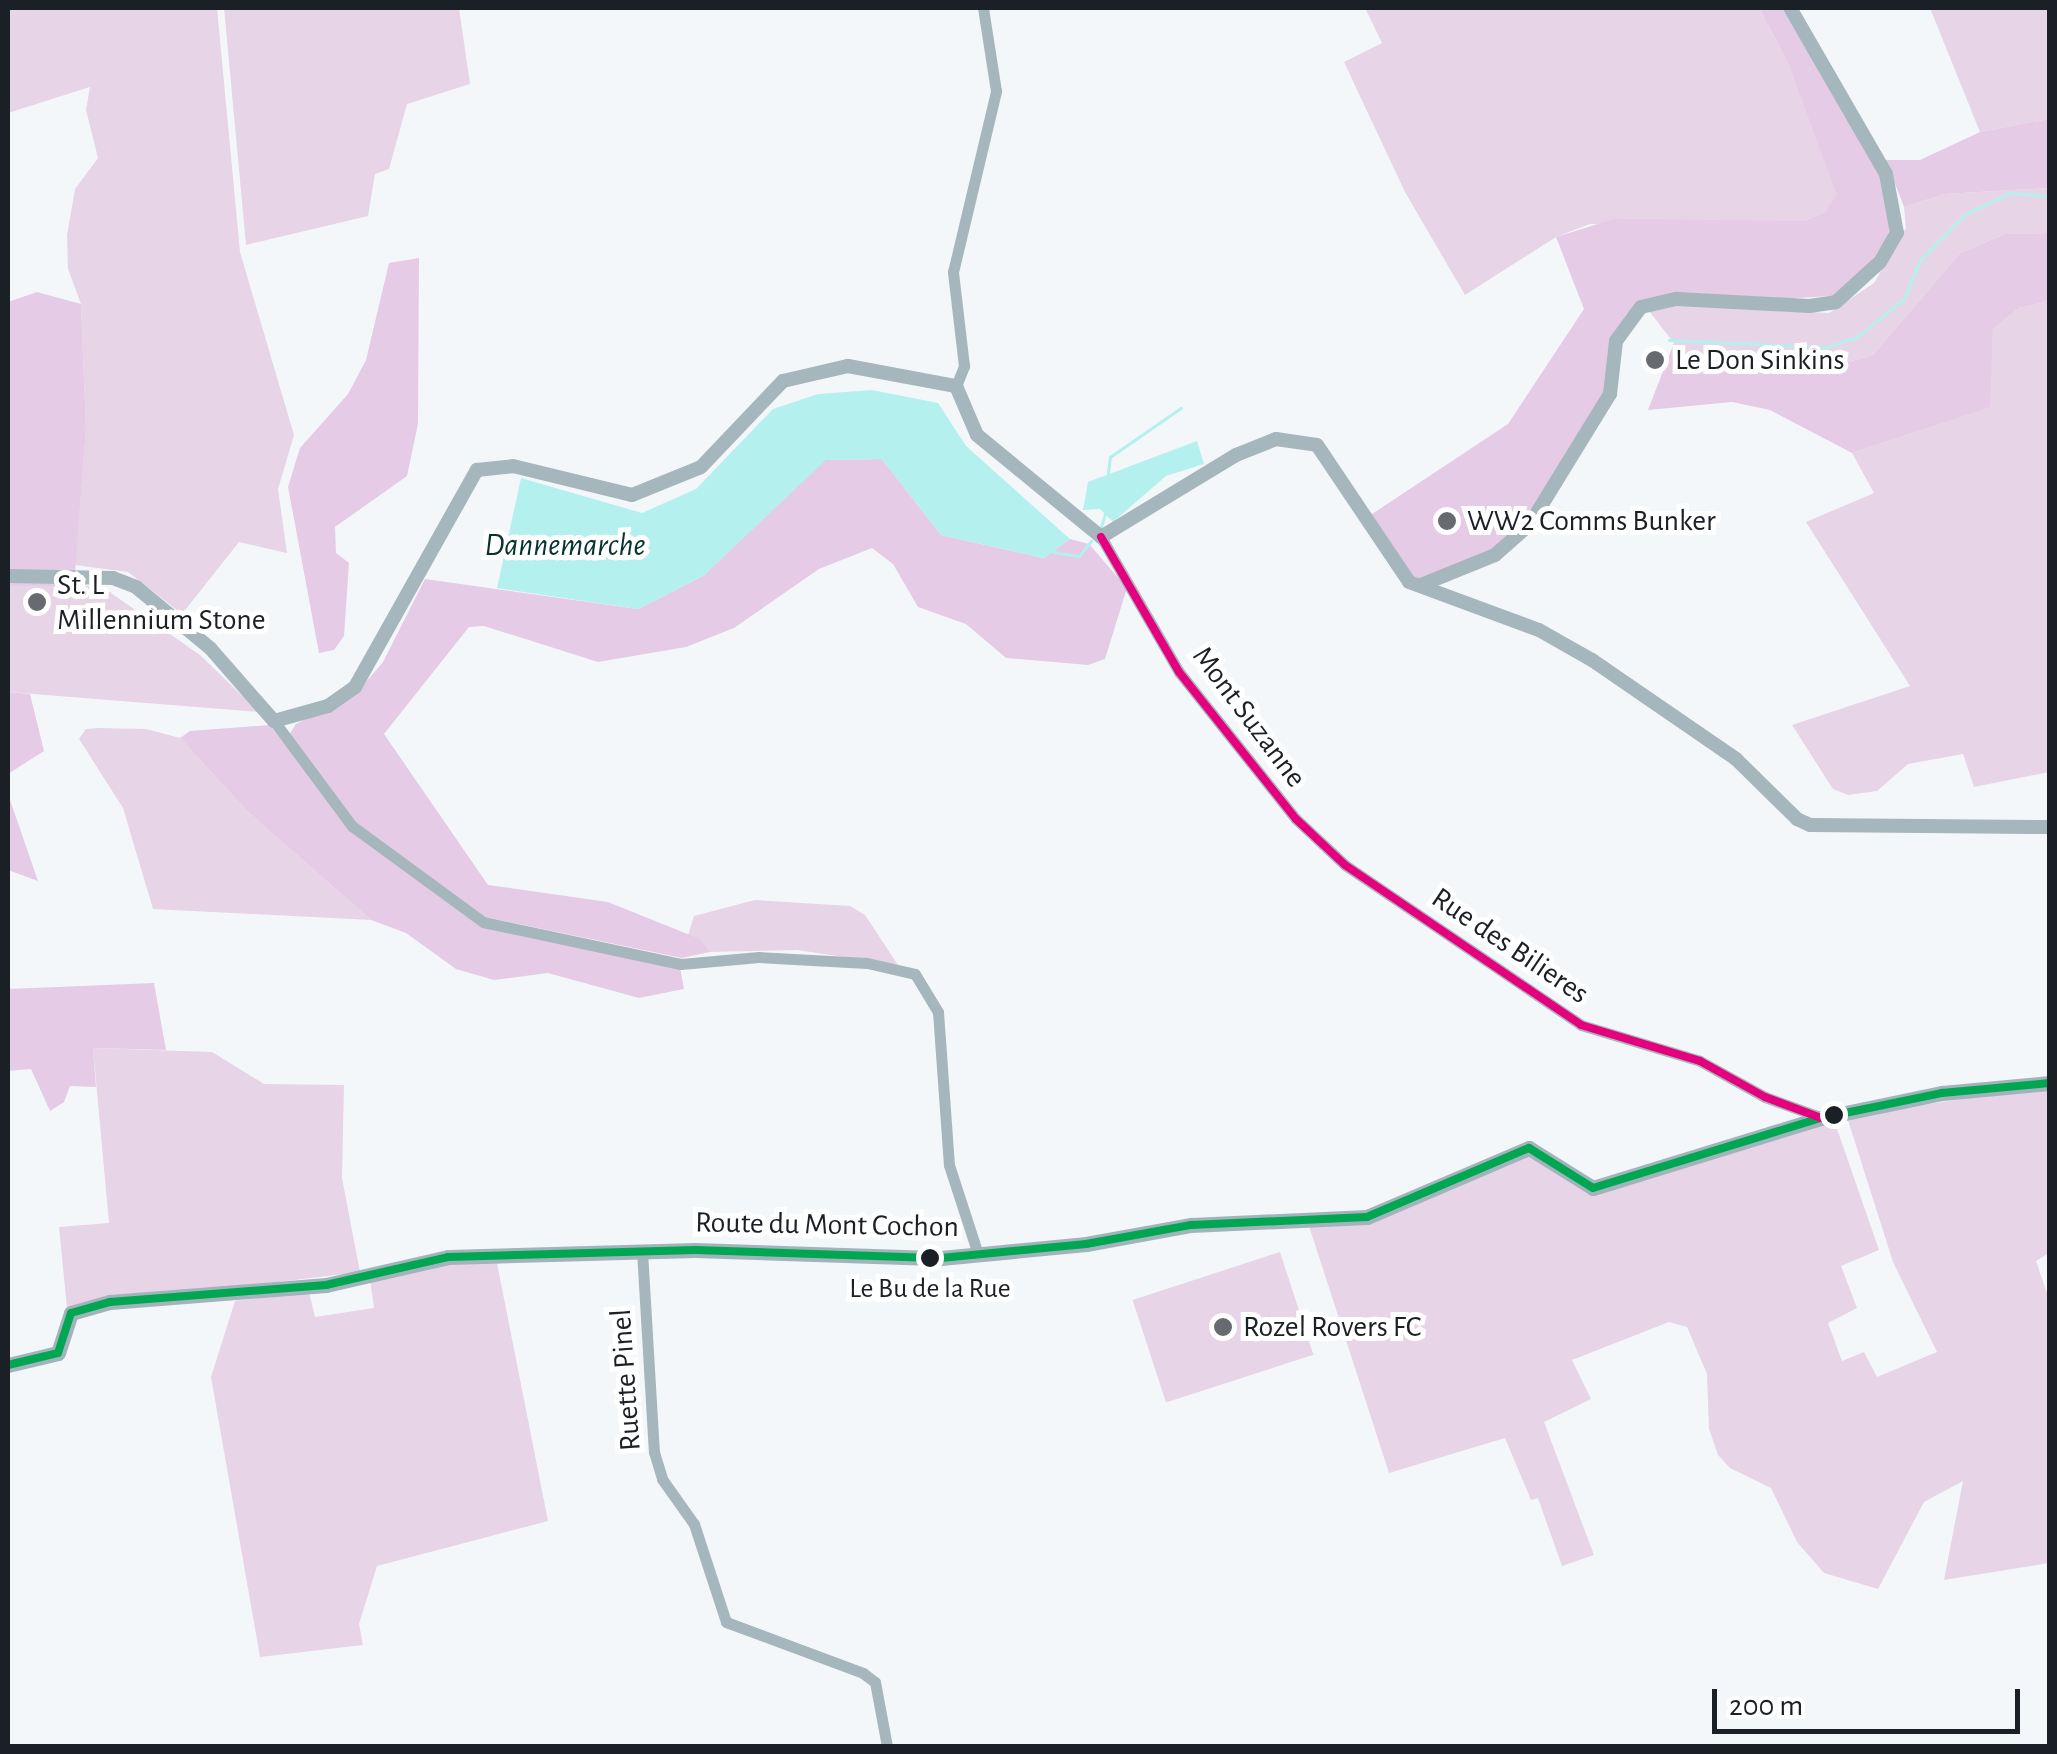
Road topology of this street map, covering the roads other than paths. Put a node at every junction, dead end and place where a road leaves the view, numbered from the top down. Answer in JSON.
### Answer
{"nodes":[{"id":1,"x":983,"y":8,"type":"edge"},
{"id":2,"x":1790,"y":8,"type":"edge"},
{"id":3,"x":956,"y":386,"type":"junction"},
{"id":4,"x":1100,"y":537,"type":"junction"},
{"id":5,"x":8,"y":576,"type":"edge"},
{"id":6,"x":1421,"y":585,"type":"junction"},
{"id":7,"x":274,"y":722,"type":"junction"},
{"id":8,"x":2050,"y":827,"type":"edge"},
{"id":9,"x":1345,"y":865,"type":"joint"},
{"id":10,"x":2050,"y":1084,"type":"edge"},
{"id":11,"x":1821,"y":1118,"type":"junction"},
{"id":12,"x":642,"y":1251,"type":"junction"},
{"id":13,"x":978,"y":1254,"type":"junction"},
{"id":14,"x":8,"y":1365,"type":"edge"},
{"id":15,"x":887,"y":1746,"type":"edge"}],
"edges":[{"from":1,"to":3,"type":"street"},
{"from":2,"to":6,"type":"street"},
{"from":3,"to":4,"type":"street"},
{"from":3,"to":7,"type":"street"},
{"from":4,"to":6,"type":"street"},
{"from":4,"to":9,"type":"street","name":"Mont Suzanne"},
{"from":5,"to":7,"type":"street"},
{"from":6,"to":8,"type":"street"},
{"from":7,"to":13,"type":"street"},
{"from":9,"to":11,"type":"street","name":"Rue des Bilieres"},
{"from":10,"to":11,"type":"main road"},
{"from":11,"to":13,"type":"main road","name":"Route du Mont Cochon"},
{"from":12,"to":13,"type":"main road","name":"Route du Mont Cochon"},
{"from":12,"to":14,"type":"main road","name":"Route du Mont Cochon"},
{"from":12,"to":15,"type":"street","name":"Ruette Pinel"}]}
